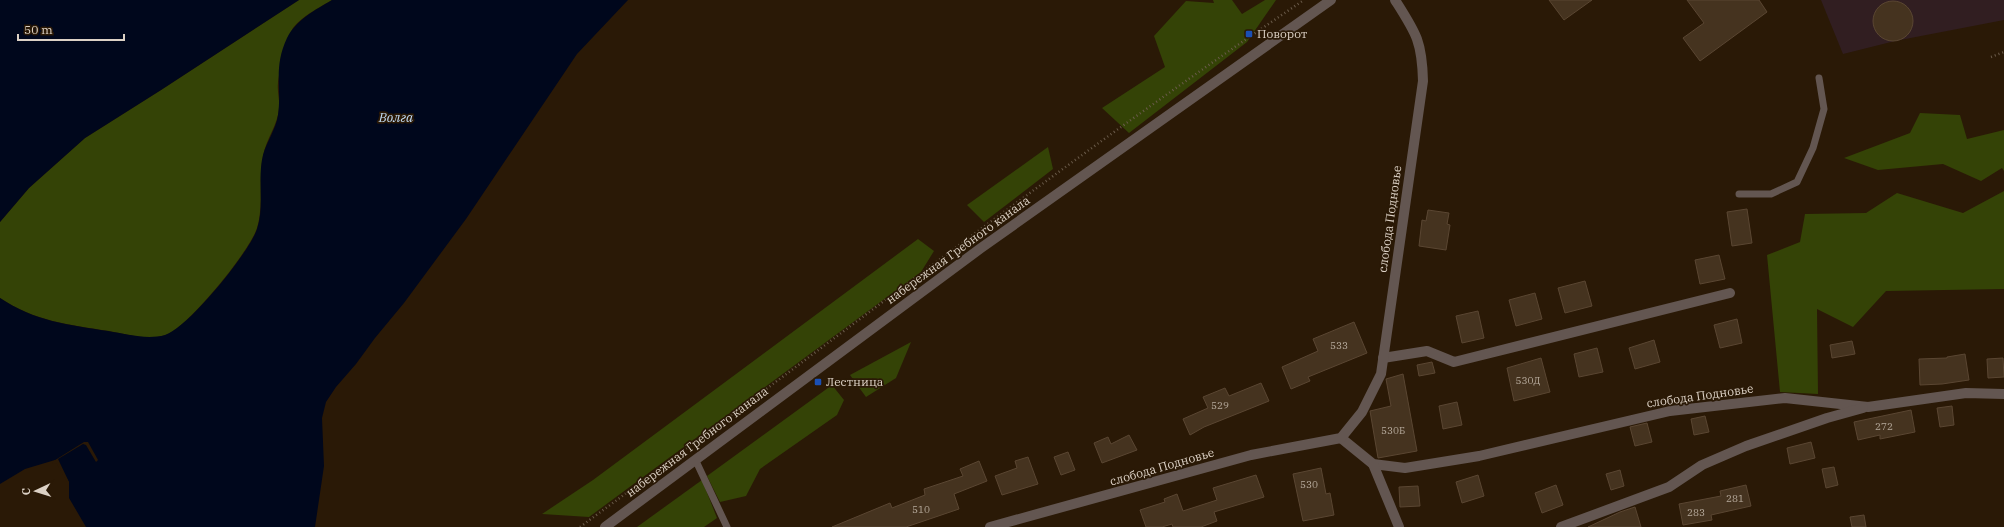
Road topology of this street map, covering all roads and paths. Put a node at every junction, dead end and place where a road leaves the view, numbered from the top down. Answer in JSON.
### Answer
{"nodes":[{"id":1,"x":1304,"y":0,"type":"edge"},
{"id":2,"x":1331,"y":0,"type":"edge"},
{"id":3,"x":1395,"y":0,"type":"edge"},
{"id":4,"x":2004,"y":52,"type":"edge"},
{"id":5,"x":1991,"y":58,"type":"dead end"},
{"id":6,"x":1819,"y":78,"type":"dead end"},
{"id":7,"x":1739,"y":194,"type":"dead end"},
{"id":8,"x":1730,"y":293,"type":"dead end"},
{"id":9,"x":1383,"y":358,"type":"junction"},
{"id":10,"x":2004,"y":394,"type":"edge"},
{"id":11,"x":1868,"y":407,"type":"junction"},
{"id":12,"x":1341,"y":438,"type":"junction"},
{"id":13,"x":695,"y":459,"type":"junction"},
{"id":14,"x":1373,"y":464,"type":"junction"},
{"id":15,"x":580,"y":527,"type":"edge"},
{"id":16,"x":605,"y":527,"type":"edge"},
{"id":17,"x":727,"y":527,"type":"edge"},
{"id":18,"x":990,"y":527,"type":"edge"},
{"id":19,"x":1400,"y":527,"type":"edge"},
{"id":20,"x":1561,"y":527,"type":"edge"}],
"edges":[{"from":1,"to":15,"type":"path"},
{"from":2,"to":13,"type":"street","name":"набережная Гребного канала"},
{"from":3,"to":9,"type":"street","name":"слобода Подновье"},
{"from":4,"to":5,"type":"path"},
{"from":6,"to":7,"type":"lane"},
{"from":8,"to":9,"type":"street"},
{"from":9,"to":12,"type":"street","name":"слобода Подновье"},
{"from":10,"to":11,"type":"street","name":"слобода Подновье"},
{"from":11,"to":14,"type":"street","name":"слобода Подновье"},
{"from":11,"to":20,"type":"street"},
{"from":12,"to":14,"type":"street"},
{"from":12,"to":18,"type":"street","name":"слобода Подновье"},
{"from":13,"to":16,"type":"street","name":"набережная Гребного канала"},
{"from":13,"to":17,"type":"lane"},
{"from":14,"to":19,"type":"street"}]}
